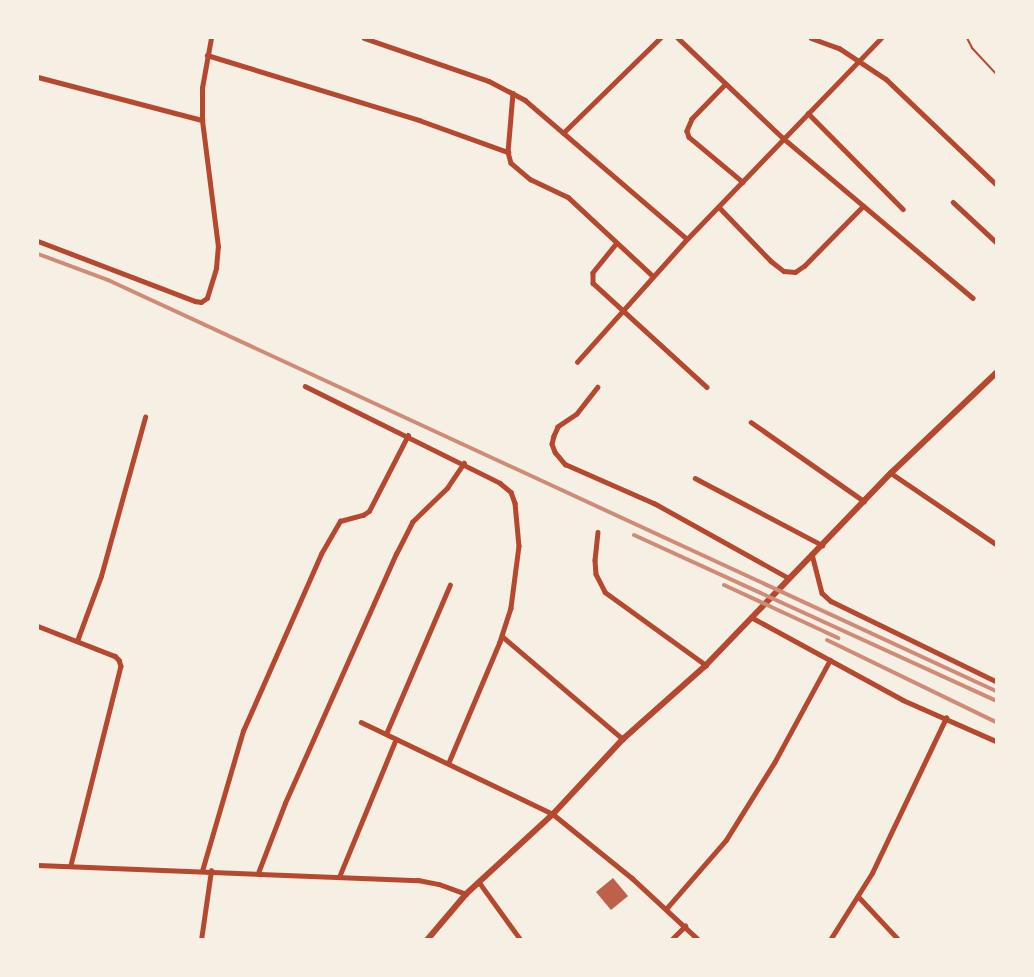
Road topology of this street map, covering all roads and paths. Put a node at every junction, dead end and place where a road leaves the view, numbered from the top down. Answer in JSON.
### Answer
{"nodes":[{"id":1,"x":211,"y":38,"type":"edge"},
{"id":2,"x":364,"y":38,"type":"edge"},
{"id":3,"x":660,"y":38,"type":"edge"},
{"id":4,"x":678,"y":38,"type":"edge"},
{"id":5,"x":810,"y":38,"type":"edge"},
{"id":6,"x":881,"y":38,"type":"edge"},
{"id":7,"x":967,"y":38,"type":"edge"},
{"id":8,"x":207,"y":55,"type":"junction"},
{"id":9,"x":860,"y":60,"type":"junction"},
{"id":10,"x":996,"y":74,"type":"edge"},
{"id":11,"x":38,"y":76,"type":"edge"},
{"id":12,"x":726,"y":84,"type":"junction"},
{"id":13,"x":513,"y":93,"type":"junction"},
{"id":14,"x":808,"y":113,"type":"junction"},
{"id":15,"x":202,"y":120,"type":"junction"},
{"id":16,"x":563,"y":133,"type":"junction"},
{"id":17,"x":783,"y":138,"type":"junction"},
{"id":18,"x":508,"y":152,"type":"junction"},
{"id":19,"x":743,"y":182,"type":"junction"},
{"id":20,"x":996,"y":184,"type":"edge"},
{"id":21,"x":953,"y":202,"type":"dead end"},
{"id":22,"x":863,"y":206,"type":"junction"},
{"id":23,"x":719,"y":207,"type":"junction"},
{"id":24,"x":903,"y":209,"type":"dead end"},
{"id":25,"x":687,"y":239,"type":"junction"},
{"id":26,"x":38,"y":241,"type":"edge"},
{"id":27,"x":996,"y":242,"type":"edge"},
{"id":28,"x":617,"y":243,"type":"junction"},
{"id":29,"x":652,"y":275,"type":"junction"},
{"id":30,"x":973,"y":298,"type":"dead end"},
{"id":31,"x":623,"y":309,"type":"junction"},
{"id":32,"x":577,"y":362,"type":"dead end"},
{"id":33,"x":996,"y":373,"type":"edge"},
{"id":34,"x":990,"y":379,"type":"junction"},
{"id":35,"x":996,"y":384,"type":"edge"},
{"id":36,"x":305,"y":386,"type":"dead end"},
{"id":37,"x":598,"y":387,"type":"dead end"},
{"id":38,"x":708,"y":387,"type":"dead end"},
{"id":39,"x":145,"y":417,"type":"dead end"},
{"id":40,"x":752,"y":422,"type":"dead end"},
{"id":41,"x":408,"y":435,"type":"junction"},
{"id":42,"x":464,"y":463,"type":"junction"},
{"id":43,"x":891,"y":473,"type":"junction"},
{"id":44,"x":695,"y":478,"type":"dead end"},
{"id":45,"x":864,"y":501,"type":"junction"},
{"id":46,"x":598,"y":532,"type":"dead end"},
{"id":47,"x":996,"y":544,"type":"edge"},
{"id":48,"x":822,"y":545,"type":"junction"},
{"id":49,"x":812,"y":554,"type":"junction"},
{"id":50,"x":789,"y":578,"type":"junction"},
{"id":51,"x":450,"y":585,"type":"dead end"},
{"id":52,"x":751,"y":617,"type":"junction"},
{"id":53,"x":38,"y":626,"type":"edge"},
{"id":54,"x":502,"y":636,"type":"junction"},
{"id":55,"x":77,"y":641,"type":"junction"},
{"id":56,"x":830,"y":660,"type":"junction"},
{"id":57,"x":706,"y":665,"type":"junction"},
{"id":58,"x":996,"y":681,"type":"edge"},
{"id":59,"x":946,"y":718,"type":"junction"},
{"id":60,"x":361,"y":722,"type":"dead end"},
{"id":61,"x":386,"y":734,"type":"junction"},
{"id":62,"x":396,"y":739,"type":"junction"},
{"id":63,"x":623,"y":739,"type":"junction"},
{"id":64,"x":996,"y":741,"type":"edge"},
{"id":65,"x":449,"y":763,"type":"junction"},
{"id":66,"x":553,"y":814,"type":"junction"},
{"id":67,"x":38,"y":865,"type":"edge"},
{"id":68,"x":71,"y":865,"type":"junction"},
{"id":69,"x":202,"y":871,"type":"junction"},
{"id":70,"x":211,"y":871,"type":"junction"},
{"id":71,"x":258,"y":873,"type":"junction"},
{"id":72,"x":339,"y":877,"type":"junction"},
{"id":73,"x":479,"y":882,"type":"junction"},
{"id":74,"x":466,"y":894,"type":"junction"},
{"id":75,"x":858,"y":896,"type":"junction"},
{"id":76,"x":666,"y":909,"type":"junction"},
{"id":77,"x":685,"y":926,"type":"junction"},
{"id":78,"x":201,"y":939,"type":"edge"},
{"id":79,"x":427,"y":939,"type":"edge"},
{"id":80,"x":521,"y":939,"type":"edge"},
{"id":81,"x":671,"y":939,"type":"edge"},
{"id":82,"x":699,"y":939,"type":"edge"},
{"id":83,"x":830,"y":939,"type":"edge"},
{"id":84,"x":898,"y":939,"type":"edge"}],
"edges":[{"from":1,"to":8,"type":"street"},
{"from":2,"to":13,"type":"street"},
{"from":3,"to":16,"type":"street"},
{"from":4,"to":12,"type":"street"},
{"from":5,"to":9,"type":"street"},
{"from":6,"to":9,"type":"street"},
{"from":7,"to":10,"type":"lane"},
{"from":8,"to":15,"type":"street"},
{"from":8,"to":18,"type":"street"},
{"from":9,"to":14,"type":"street"},
{"from":9,"to":20,"type":"street"},
{"from":11,"to":15,"type":"street"},
{"from":12,"to":17,"type":"street"},
{"from":12,"to":19,"type":"street"},
{"from":13,"to":16,"type":"street"},
{"from":13,"to":18,"type":"street"},
{"from":14,"to":17,"type":"street"},
{"from":14,"to":24,"type":"street"},
{"from":15,"to":26,"type":"street"},
{"from":16,"to":25,"type":"street"},
{"from":17,"to":19,"type":"street"},
{"from":17,"to":22,"type":"street"},
{"from":18,"to":28,"type":"street"},
{"from":19,"to":23,"type":"street"},
{"from":21,"to":27,"type":"street"},
{"from":22,"to":23,"type":"street"},
{"from":22,"to":30,"type":"street"},
{"from":23,"to":25,"type":"street"},
{"from":25,"to":29,"type":"street"},
{"from":28,"to":29,"type":"street"},
{"from":28,"to":31,"type":"street"},
{"from":29,"to":31,"type":"street"},
{"from":31,"to":32,"type":"street"},
{"from":31,"to":38,"type":"street"},
{"from":33,"to":34,"type":"street"},
{"from":34,"to":35,"type":"street"},
{"from":34,"to":43,"type":"street"},
{"from":36,"to":41,"type":"street"},
{"from":37,"to":50,"type":"street"},
{"from":39,"to":55,"type":"street"},
{"from":40,"to":45,"type":"street"},
{"from":41,"to":42,"type":"street"},
{"from":41,"to":69,"type":"street"},
{"from":42,"to":54,"type":"street"},
{"from":42,"to":71,"type":"street"},
{"from":43,"to":45,"type":"street"},
{"from":43,"to":47,"type":"street"},
{"from":44,"to":48,"type":"street"},
{"from":45,"to":48,"type":"street"},
{"from":46,"to":57,"type":"street"},
{"from":48,"to":49,"type":"street"},
{"from":49,"to":50,"type":"street"},
{"from":49,"to":58,"type":"street"},
{"from":50,"to":52,"type":"street"},
{"from":51,"to":61,"type":"street"},
{"from":52,"to":56,"type":"street"},
{"from":52,"to":57,"type":"street"},
{"from":53,"to":55,"type":"street"},
{"from":54,"to":63,"type":"street"},
{"from":54,"to":65,"type":"street"},
{"from":55,"to":68,"type":"street"},
{"from":56,"to":59,"type":"street"},
{"from":56,"to":76,"type":"street"},
{"from":57,"to":63,"type":"street"},
{"from":59,"to":64,"type":"street"},
{"from":59,"to":75,"type":"street"},
{"from":60,"to":61,"type":"street"},
{"from":61,"to":62,"type":"street"},
{"from":62,"to":65,"type":"street"},
{"from":62,"to":72,"type":"street"},
{"from":63,"to":66,"type":"street"},
{"from":65,"to":66,"type":"street"},
{"from":66,"to":73,"type":"street"},
{"from":66,"to":76,"type":"street"},
{"from":67,"to":68,"type":"street"},
{"from":68,"to":69,"type":"street"},
{"from":69,"to":70,"type":"street"},
{"from":70,"to":71,"type":"street"},
{"from":70,"to":78,"type":"street"},
{"from":71,"to":72,"type":"street"},
{"from":72,"to":74,"type":"street"},
{"from":73,"to":74,"type":"street"},
{"from":73,"to":80,"type":"street"},
{"from":74,"to":79,"type":"street"},
{"from":75,"to":83,"type":"street"},
{"from":75,"to":84,"type":"street"},
{"from":76,"to":77,"type":"street"},
{"from":77,"to":81,"type":"street"},
{"from":77,"to":82,"type":"street"}]}
